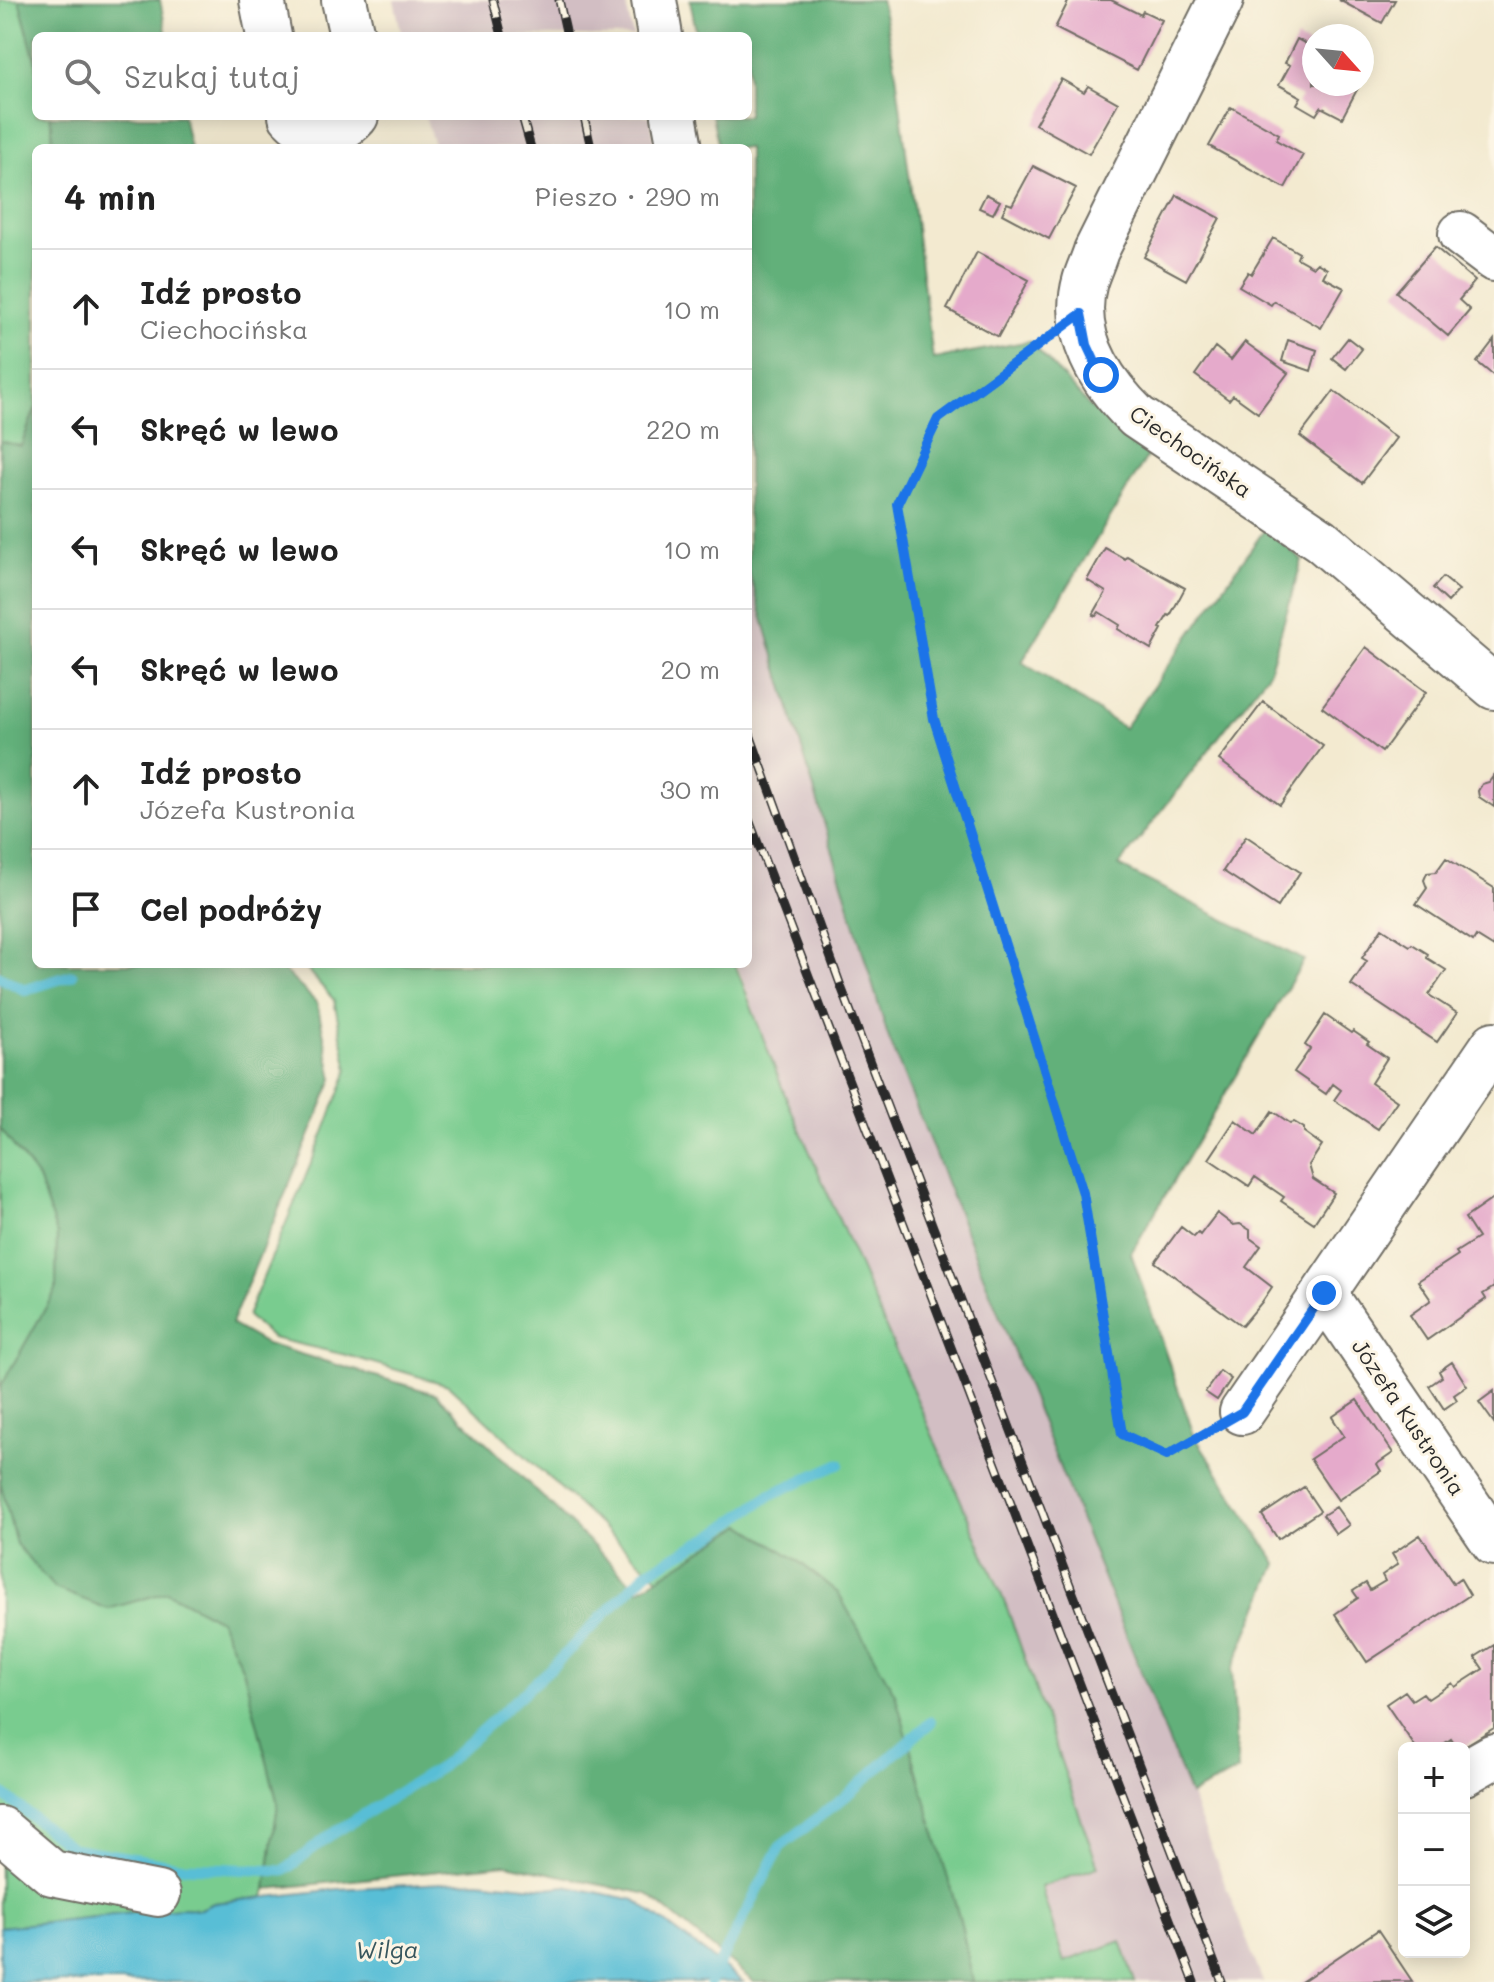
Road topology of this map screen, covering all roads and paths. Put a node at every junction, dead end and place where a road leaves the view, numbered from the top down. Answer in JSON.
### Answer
{"nodes":[{"id":1,"x":262,"y":0,"type":"edge"},
{"id":2,"x":344,"y":0,"type":"edge"},
{"id":3,"x":654,"y":0,"type":"edge"},
{"id":4,"x":1208,"y":4,"type":"edge"},
{"id":5,"x":268,"y":32,"type":"edge"},
{"id":6,"x":351,"y":32,"type":"edge"},
{"id":7,"x":659,"y":32,"type":"edge"},
{"id":8,"x":295,"y":120,"type":"edge"},
{"id":9,"x":352,"y":120,"type":"edge"},
{"id":10,"x":675,"y":120,"type":"edge"},
{"id":11,"x":679,"y":144,"type":"edge"},
{"id":12,"x":1081,"y":314,"type":"junction"},
{"id":13,"x":1494,"y":687,"type":"edge"},
{"id":14,"x":1494,"y":1044,"type":"edge"},
{"id":15,"x":1324,"y":1293,"type":"junction"},
{"id":16,"x":1242,"y":1412,"type":"joint"},
{"id":17,"x":1494,"y":1543,"type":"edge"},
{"id":18,"x":1494,"y":1756,"type":"edge"},
{"id":19,"x":1470,"y":1770,"type":"edge"},
{"id":20,"x":0,"y":1829,"type":"edge"},
{"id":21,"x":158,"y":1894,"type":"dead end"}],
"edges":[{"from":1,"to":5,"type":"street"},
{"from":2,"to":6,"type":"street"},
{"from":3,"to":7,"type":"street"},
{"from":4,"to":12,"type":"street","name":"Ciechocińska"},
{"from":8,"to":9,"type":"street"},
{"from":10,"to":11,"type":"street"},
{"from":12,"to":13,"type":"street","name":"Ciechocińska"},
{"from":12,"to":16,"type":"path"},
{"from":14,"to":15,"type":"street"},
{"from":15,"to":16,"type":"street"},
{"from":15,"to":17,"type":"street","name":"Józefa Kustronia"},
{"from":18,"to":19,"type":"street"},
{"from":20,"to":21,"type":"street"}]}
